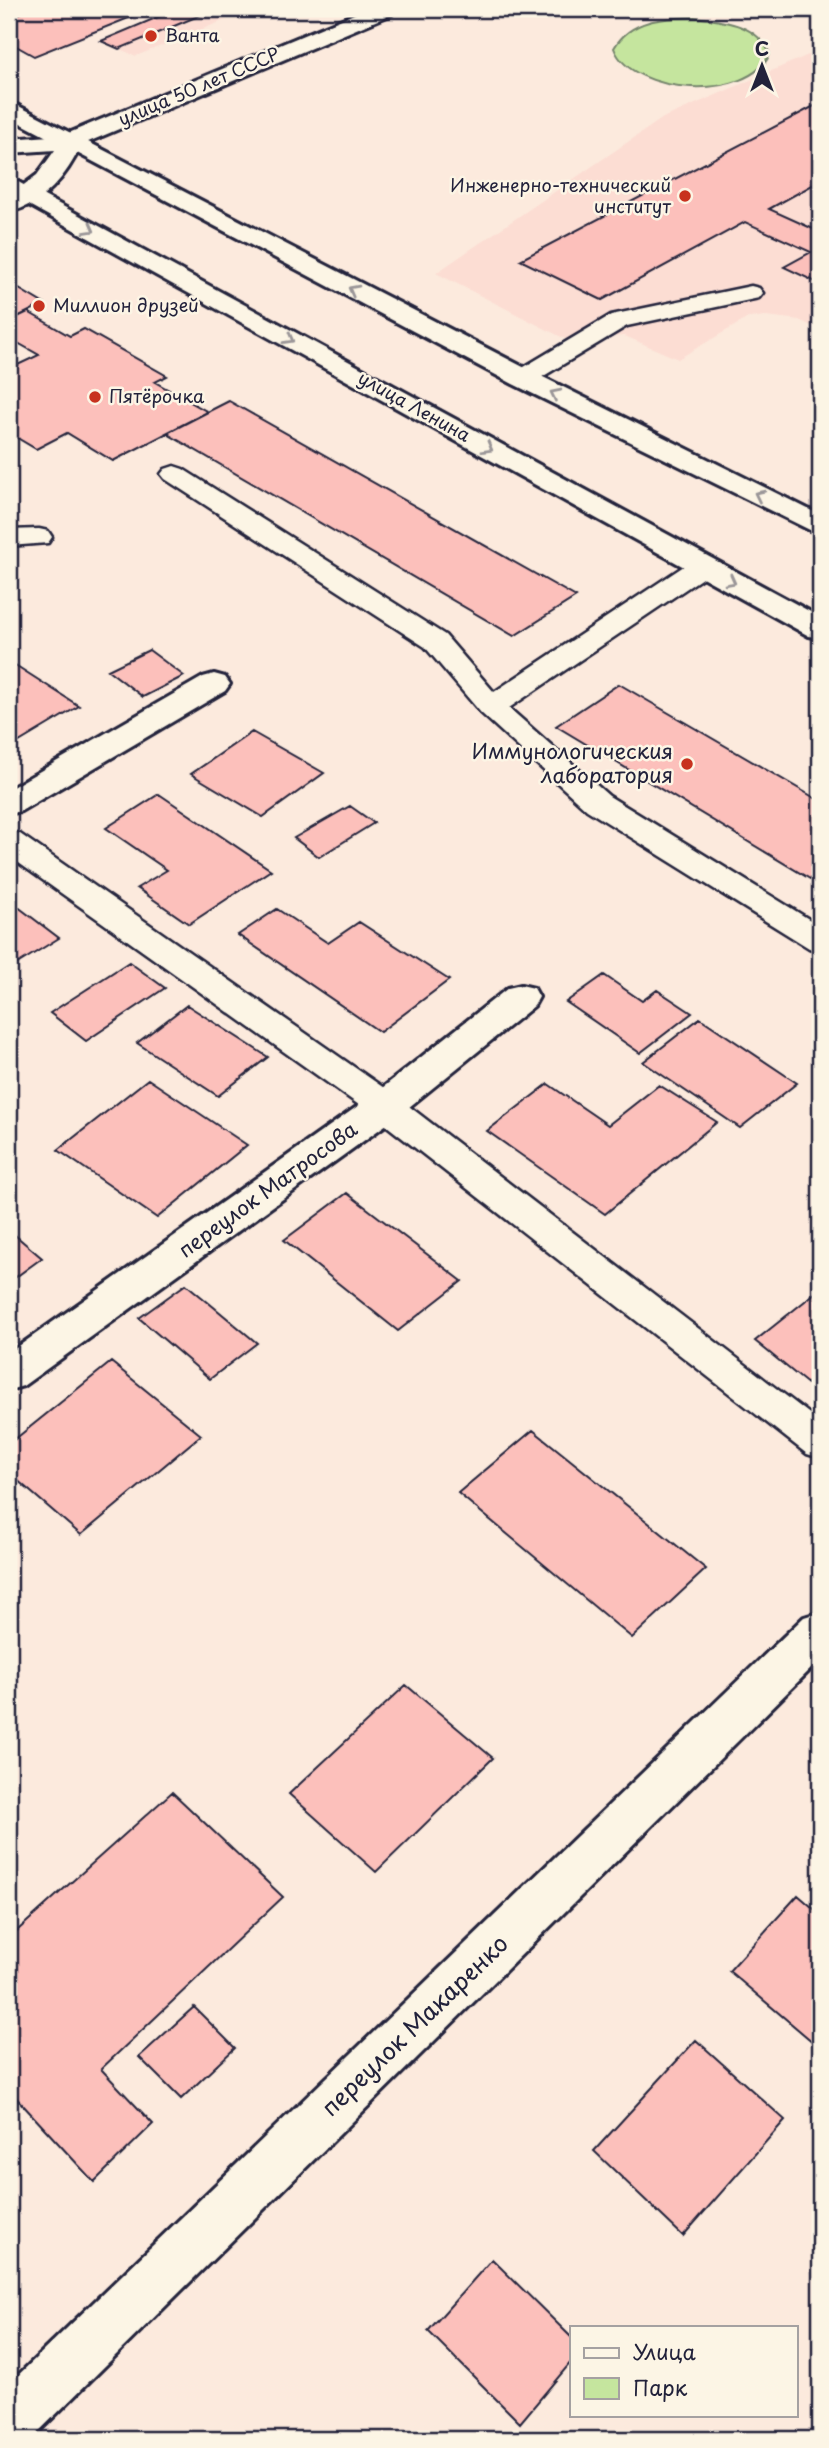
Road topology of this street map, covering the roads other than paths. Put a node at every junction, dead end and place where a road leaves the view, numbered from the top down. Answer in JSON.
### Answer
{"nodes":[{"id":1,"x":384,"y":9,"type":"edge"},
{"id":2,"x":9,"y":108,"type":"edge"},
{"id":3,"x":69,"y":142,"type":"junction"},
{"id":4,"x":9,"y":146,"type":"edge"},
{"id":5,"x":16,"y":195,"type":"edge"},
{"id":6,"x":751,"y":293,"type":"dead end"},
{"id":7,"x":523,"y":379,"type":"junction"},
{"id":8,"x":174,"y":474,"type":"dead end"},
{"id":9,"x":820,"y":526,"type":"edge"},
{"id":10,"x":39,"y":537,"type":"dead end"},
{"id":11,"x":9,"y":538,"type":"edge"},
{"id":12,"x":702,"y":566,"type":"junction"},
{"id":13,"x":820,"y":629,"type":"edge"},
{"id":14,"x":214,"y":684,"type":"dead end"},
{"id":15,"x":491,"y":707,"type":"junction"},
{"id":16,"x":9,"y":803,"type":"edge"},
{"id":17,"x":9,"y":841,"type":"edge"},
{"id":18,"x":820,"y":940,"type":"edge"},
{"id":19,"x":521,"y":997,"type":"dead end"},
{"id":20,"x":385,"y":1106,"type":"junction"},
{"id":21,"x":9,"y":1374,"type":"edge"},
{"id":22,"x":820,"y":1443,"type":"edge"},
{"id":23,"x":820,"y":1631,"type":"edge"},
{"id":24,"x":9,"y":2422,"type":"edge"}],
"edges":[{"from":1,"to":3,"type":"street","name":"улица 50 лет СССР"},
{"from":2,"to":3,"type":"street"},
{"from":3,"to":4,"type":"street","name":"улица 50 лет СССР"},
{"from":3,"to":5,"type":"street"},
{"from":7,"to":3,"type":"street","one_way":true},
{"from":5,"to":12,"type":"street","name":"улица Ленина","one_way":true},
{"from":6,"to":7,"type":"lane"},
{"from":9,"to":7,"type":"street","one_way":true},
{"from":8,"to":15,"type":"lane"},
{"from":10,"to":11,"type":"lane"},
{"from":12,"to":13,"type":"street","name":"улица Ленина","one_way":true},
{"from":12,"to":15,"type":"lane"},
{"from":14,"to":16,"type":"street"},
{"from":15,"to":18,"type":"lane"},
{"from":17,"to":20,"type":"lane"},
{"from":19,"to":20,"type":"street","name":"переулок Матросова"},
{"from":20,"to":21,"type":"street","name":"переулок Матросова"},
{"from":20,"to":22,"type":"lane"},
{"from":23,"to":24,"type":"street","name":"переулок Макаренко"}]}
